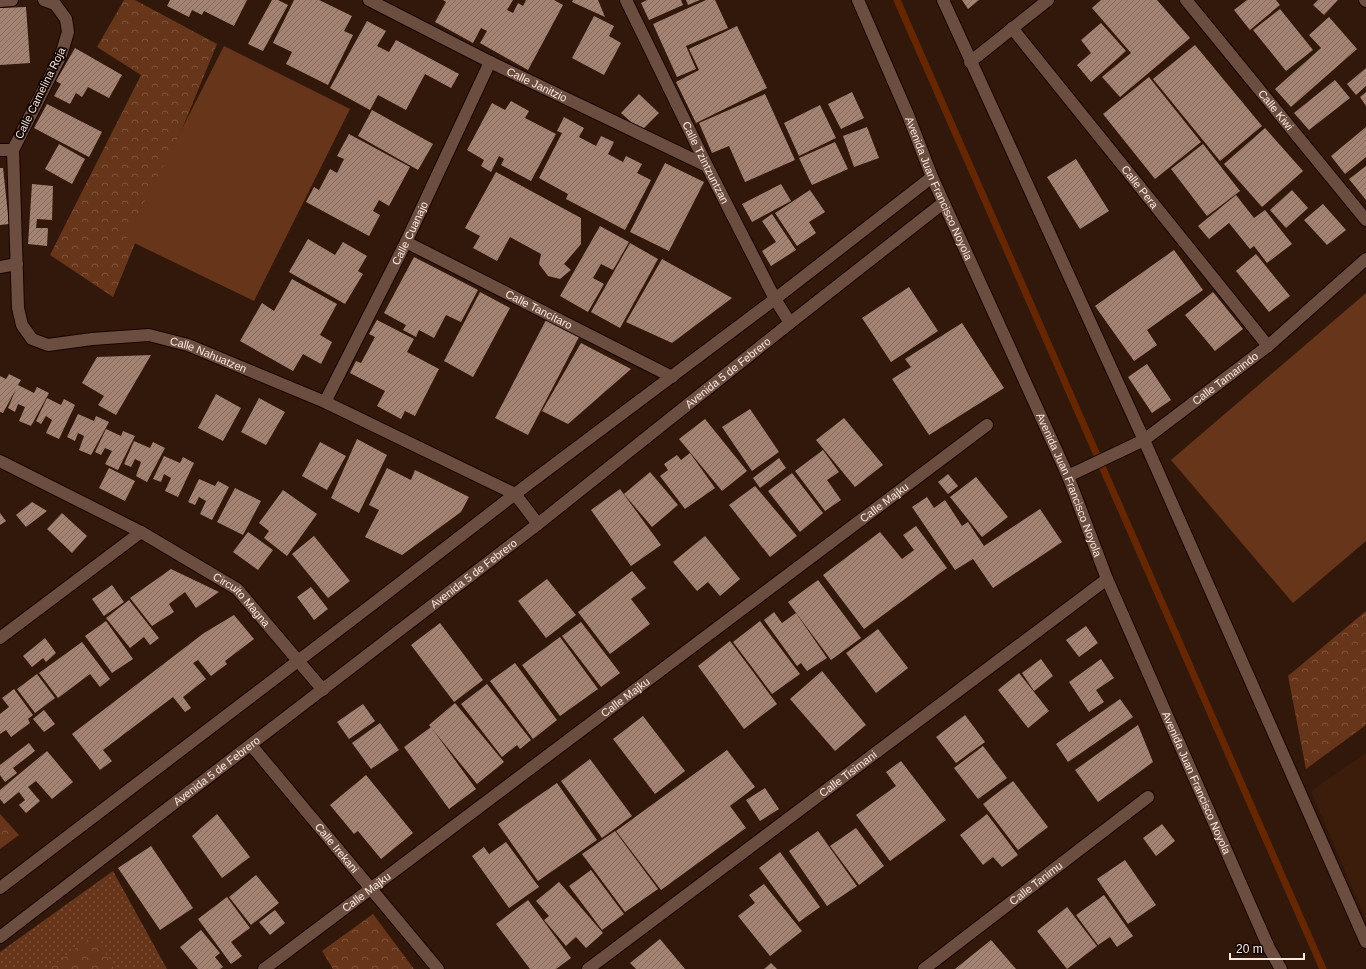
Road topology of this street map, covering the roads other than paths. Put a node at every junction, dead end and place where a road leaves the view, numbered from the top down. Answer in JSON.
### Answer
{"nodes":[{"id":1,"x":12,"y":0,"type":"edge"},
{"id":2,"x":44,"y":0,"type":"edge"},
{"id":3,"x":369,"y":0,"type":"edge"},
{"id":4,"x":626,"y":0,"type":"edge"},
{"id":5,"x":858,"y":0,"type":"edge"},
{"id":6,"x":942,"y":0,"type":"edge"},
{"id":7,"x":1048,"y":0,"type":"edge"},
{"id":8,"x":1186,"y":0,"type":"edge"},
{"id":9,"x":0,"y":1,"type":"edge"},
{"id":10,"x":1012,"y":28,"type":"junction"},
{"id":11,"x":490,"y":62,"type":"junction"},
{"id":12,"x":970,"y":62,"type":"junction"},
{"id":13,"x":0,"y":150,"type":"edge"},
{"id":14,"x":13,"y":150,"type":"junction"},
{"id":15,"x":707,"y":166,"type":"junction"},
{"id":16,"x":932,"y":177,"type":"junction"},
{"id":17,"x":943,"y":204,"type":"junction"},
{"id":18,"x":1366,"y":220,"type":"edge"},
{"id":19,"x":406,"y":242,"type":"junction"},
{"id":20,"x":1366,"y":259,"type":"edge"},
{"id":21,"x":17,"y":264,"type":"junction"},
{"id":22,"x":0,"y":267,"type":"edge"},
{"id":23,"x":775,"y":299,"type":"junction"},
{"id":24,"x":790,"y":323,"type":"junction"},
{"id":25,"x":1268,"y":346,"type":"junction"},
{"id":26,"x":672,"y":377,"type":"junction"},
{"id":27,"x":325,"y":402,"type":"junction"},
{"id":28,"x":987,"y":425,"type":"dead end"},
{"id":29,"x":1144,"y":440,"type":"junction"},
{"id":30,"x":0,"y":461,"type":"edge"},
{"id":31,"x":1068,"y":476,"type":"junction"},
{"id":32,"x":515,"y":494,"type":"junction"},
{"id":33,"x":538,"y":524,"type":"junction"},
{"id":34,"x":141,"y":532,"type":"junction"},
{"id":35,"x":1107,"y":579,"type":"junction"},
{"id":36,"x":0,"y":638,"type":"edge"},
{"id":37,"x":299,"y":661,"type":"junction"},
{"id":38,"x":323,"y":690,"type":"junction"},
{"id":39,"x":251,"y":745,"type":"junction"},
{"id":40,"x":1148,"y":797,"type":"dead end"},
{"id":41,"x":0,"y":888,"type":"edge"},
{"id":42,"x":372,"y":888,"type":"junction"},
{"id":43,"x":1,"y":935,"type":"edge"},
{"id":44,"x":1366,"y":942,"type":"edge"},
{"id":45,"x":264,"y":969,"type":"edge"},
{"id":46,"x":438,"y":969,"type":"edge"},
{"id":47,"x":588,"y":969,"type":"edge"},
{"id":48,"x":924,"y":969,"type":"edge"},
{"id":49,"x":1281,"y":969,"type":"edge"}],
"edges":[{"from":1,"to":9,"type":"street"},
{"from":2,"to":14,"type":"street","name":"Calle Camelina Roja"},
{"from":3,"to":11,"type":"street","name":"Calle Janitzio"},
{"from":4,"to":15,"type":"street","name":"Calle Tzintzuntzan"},
{"from":5,"to":16,"type":"street","name":"Avenida Juan Francisco Noyola"},
{"from":6,"to":12,"type":"street"},
{"from":7,"to":10,"type":"street"},
{"from":8,"to":18,"type":"street","name":"Calle Kiwi"},
{"from":10,"to":12,"type":"street"},
{"from":10,"to":25,"type":"street","name":"Calle Pera"},
{"from":11,"to":15,"type":"street","name":"Calle Janitzio"},
{"from":11,"to":19,"type":"street","name":"Calle Cuanajo"},
{"from":12,"to":29,"type":"street"},
{"from":13,"to":14,"type":"street"},
{"from":14,"to":21,"type":"street","name":"Calle Nahuatzen"},
{"from":15,"to":23,"type":"street","name":"Calle Tzintzuntzan"},
{"from":16,"to":17,"type":"street","name":"Avenida Juan Francisco Noyola"},
{"from":16,"to":23,"type":"street"},
{"from":17,"to":24,"type":"street","name":"Avenida 5 de Febrero"},
{"from":17,"to":31,"type":"street","name":"Avenida Juan Francisco Noyola"},
{"from":19,"to":26,"type":"street","name":"Calle Tancítaro"},
{"from":19,"to":27,"type":"street","name":"Calle Cuanajo"},
{"from":20,"to":25,"type":"street","name":"Calle Tamarindo"},
{"from":21,"to":22,"type":"street"},
{"from":21,"to":27,"type":"street","name":"Calle Nahuatzen"},
{"from":23,"to":24,"type":"street","name":"Calle Tzintzuntzan"},
{"from":23,"to":26,"type":"street"},
{"from":24,"to":33,"type":"street","name":"Avenida 5 de Febrero"},
{"from":25,"to":29,"type":"street","name":"Calle Tamarindo"},
{"from":26,"to":32,"type":"street"},
{"from":27,"to":32,"type":"street","name":"Calle Nahuatzen"},
{"from":28,"to":42,"type":"street","name":"Calle Majku"},
{"from":29,"to":31,"type":"street","name":"Calle Tamarindo"},
{"from":29,"to":44,"type":"street"},
{"from":30,"to":34,"type":"street","name":"Circuito Magna"},
{"from":31,"to":35,"type":"street","name":"Avenida Juan Francisco Noyola"},
{"from":32,"to":33,"type":"street","name":"Calle Nahuatzen"},
{"from":32,"to":37,"type":"street"},
{"from":33,"to":38,"type":"street","name":"Avenida 5 de Febrero"},
{"from":34,"to":36,"type":"street"},
{"from":34,"to":37,"type":"street","name":"Circuito Magna"},
{"from":35,"to":47,"type":"street","name":"Calle Tisimani"},
{"from":35,"to":49,"type":"street","name":"Avenida Juan Francisco Noyola"},
{"from":37,"to":38,"type":"street","name":"Circuito Magna"},
{"from":37,"to":41,"type":"street"},
{"from":38,"to":39,"type":"street","name":"Avenida 5 de Febrero"},
{"from":39,"to":42,"type":"street","name":"Calle Irekani"},
{"from":39,"to":43,"type":"street","name":"Avenida 5 de Febrero"},
{"from":40,"to":48,"type":"street","name":"Calle Tanimu"},
{"from":42,"to":45,"type":"street","name":"Calle Majku"},
{"from":42,"to":46,"type":"street","name":"Calle Irekani"}]}
